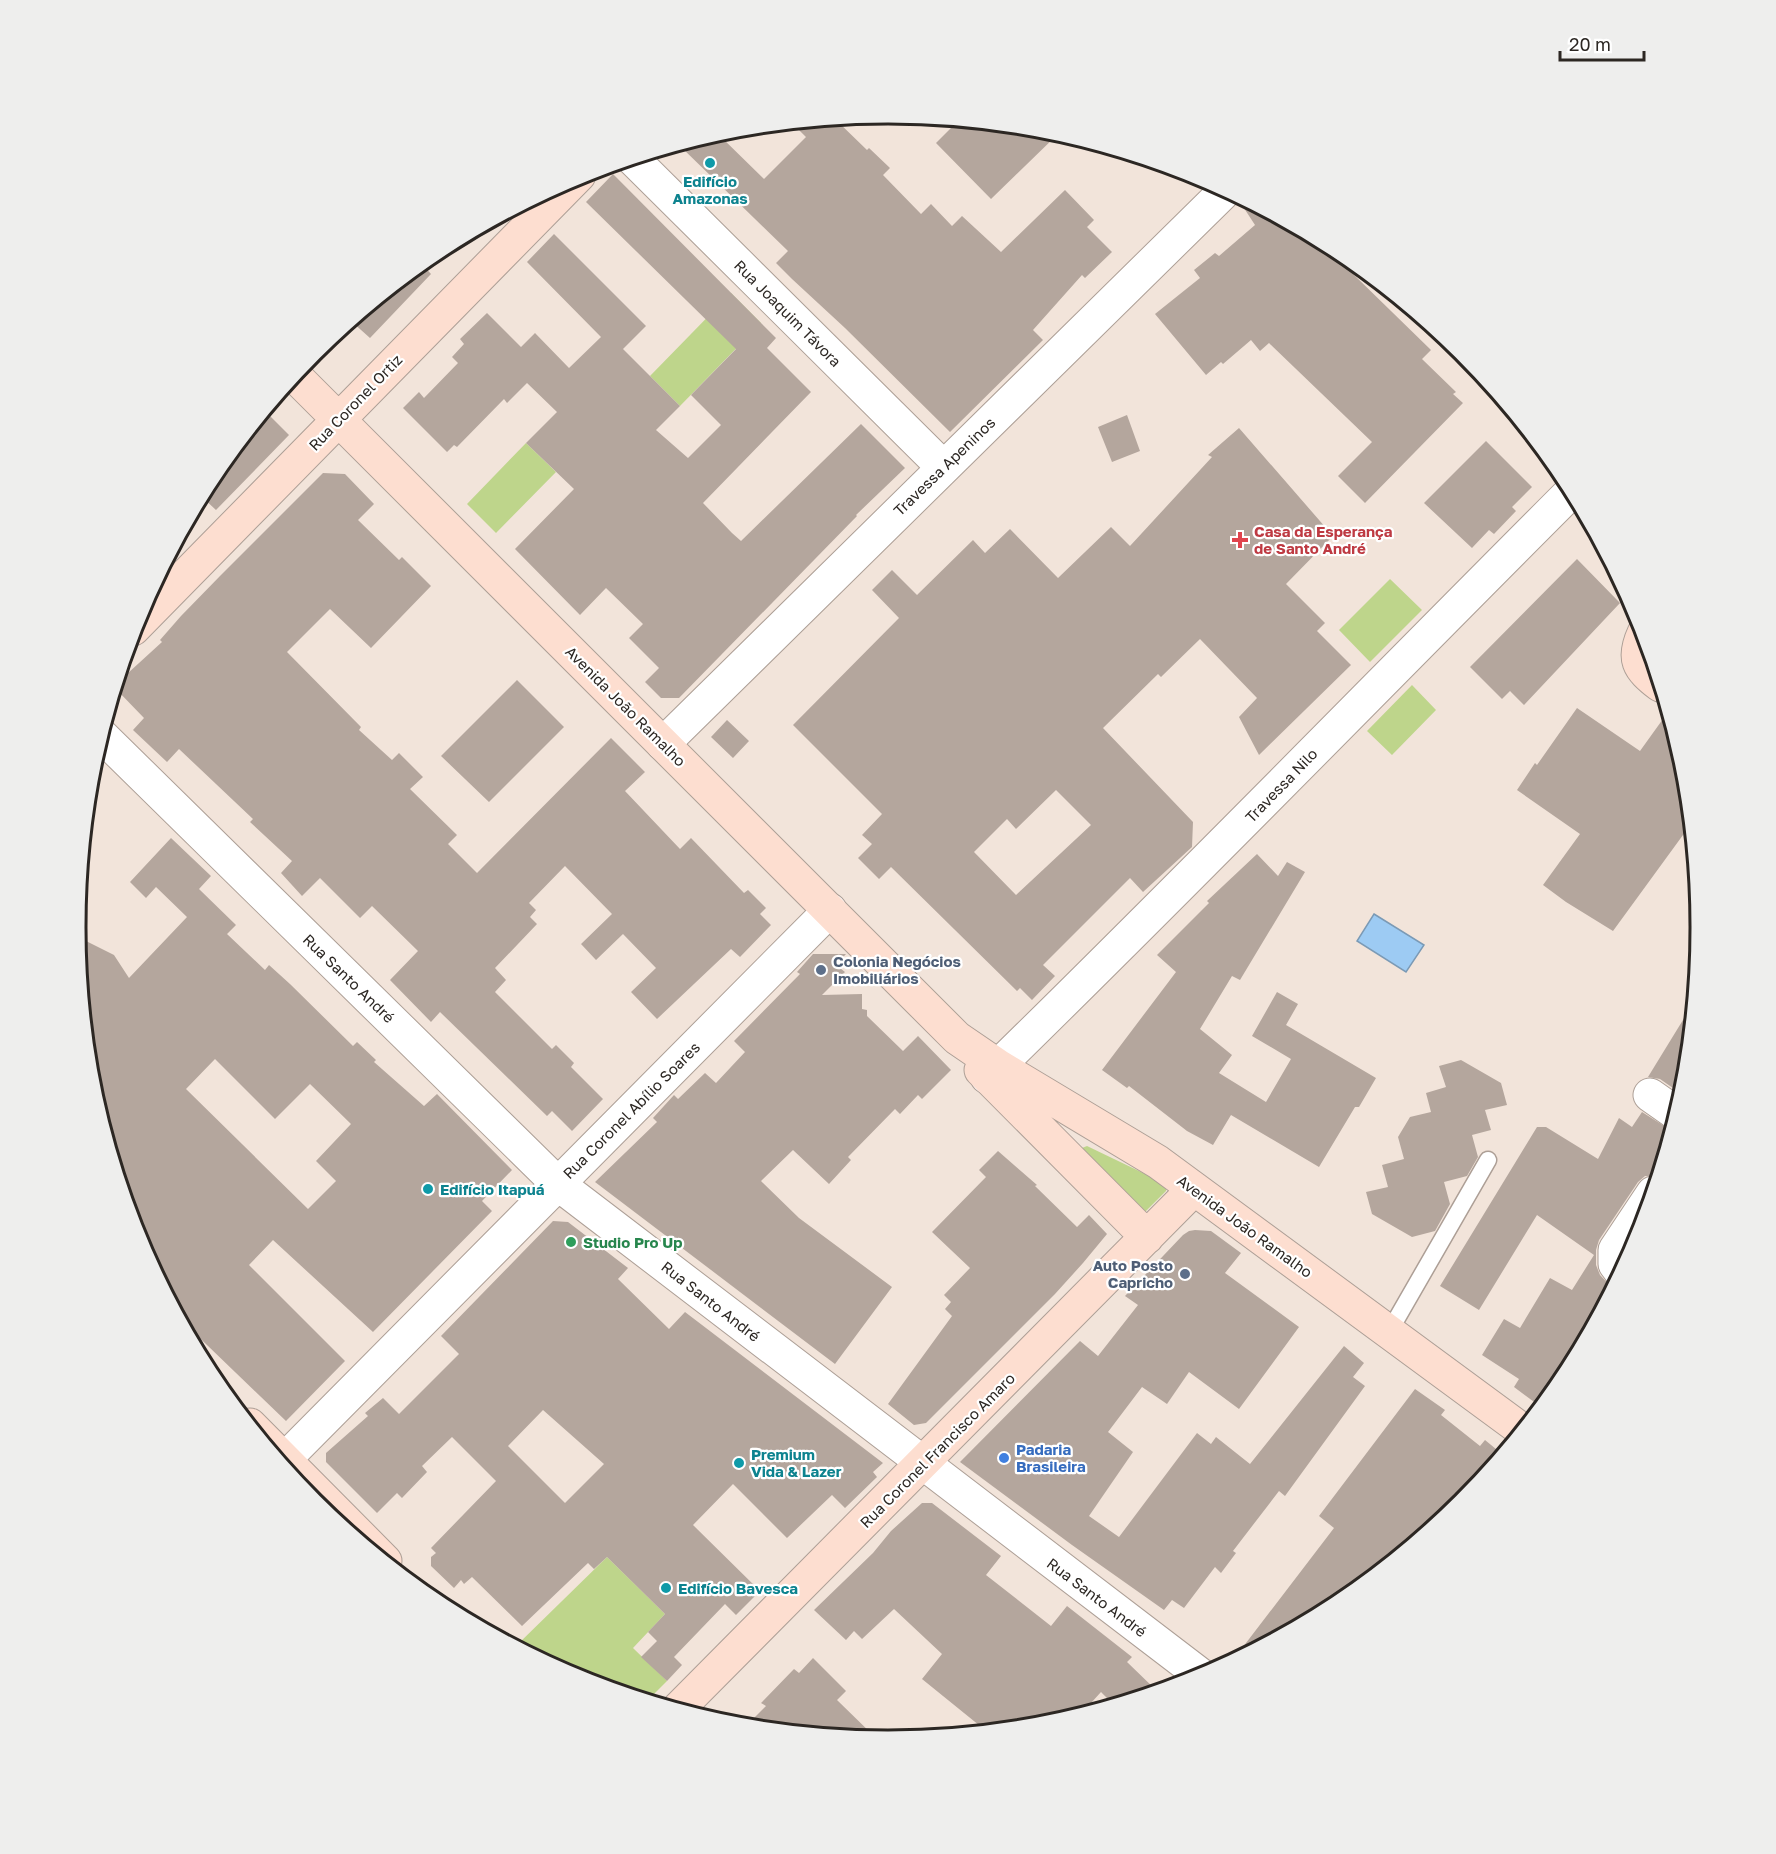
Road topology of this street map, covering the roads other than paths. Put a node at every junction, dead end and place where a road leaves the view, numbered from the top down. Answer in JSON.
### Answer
{"nodes":[{"id":1,"x":638,"y":164,"type":"edge"},
{"id":2,"x":558,"y":196,"type":"edge"},
{"id":3,"x":1219,"y":197,"type":"edge"},
{"id":4,"x":301,"y":382,"type":"edge"},
{"id":5,"x":338,"y":419,"type":"junction"},
{"id":6,"x":943,"y":467,"type":"junction"},
{"id":7,"x":1565,"y":498,"type":"edge"},
{"id":8,"x":151,"y":610,"type":"edge"},
{"id":9,"x":1639,"y":647,"type":"edge"},
{"id":10,"x":1651,"y":678,"type":"edge"},
{"id":11,"x":108,"y":742,"type":"edge"},
{"id":12,"x":663,"y":744,"type":"junction"},
{"id":13,"x":830,"y":910,"type":"junction"},
{"id":14,"x":993,"y":1071,"type":"junction"},
{"id":15,"x":1650,"y":1095,"type":"dead end"},
{"id":16,"x":1669,"y":1109,"type":"edge"},
{"id":17,"x":1488,"y":1160,"type":"dead end"},
{"id":18,"x":558,"y":1184,"type":"junction"},
{"id":19,"x":1194,"y":1189,"type":"junction"},
{"id":20,"x":1634,"y":1222,"type":"edge"},
{"id":21,"x":1147,"y":1237,"type":"junction"},
{"id":22,"x":1616,"y":1265,"type":"edge"},
{"id":23,"x":1389,"y":1332,"type":"junction"},
{"id":24,"x":1517,"y":1426,"type":"edge"},
{"id":25,"x":286,"y":1458,"type":"edge"},
{"id":26,"x":923,"y":1464,"type":"junction"},
{"id":27,"x":1193,"y":1669,"type":"edge"},
{"id":28,"x":684,"y":1703,"type":"edge"}],
"edges":[{"from":1,"to":6,"type":"street","name":"Rua Joaquim Távora"},
{"from":2,"to":5,"type":"street","name":"Rua Coronel Ortiz"},
{"from":3,"to":6,"type":"street","name":"Travessa Apeninos"},
{"from":4,"to":5,"type":"street","name":"Avenida João Ramalho"},
{"from":5,"to":8,"type":"street","name":"Rua Coronel Ortiz"},
{"from":5,"to":12,"type":"street","name":"Avenida João Ramalho"},
{"from":6,"to":12,"type":"street","name":"Travessa Apeninos"},
{"from":7,"to":14,"type":"street","name":"Travessa Nilo"},
{"from":9,"to":10,"type":"street"},
{"from":11,"to":18,"type":"street","name":"Rua Santo André"},
{"from":12,"to":13,"type":"street","name":"Avenida João Ramalho"},
{"from":13,"to":14,"type":"street","name":"Avenida João Ramalho"},
{"from":13,"to":18,"type":"street","name":"Rua Coronel Abílio Soares"},
{"from":14,"to":19,"type":"street","name":"Avenida João Ramalho"},
{"from":14,"to":21,"type":"street","name":"Avenida João Ramalho"},
{"from":15,"to":16,"type":"street"},
{"from":17,"to":23,"type":"lane"},
{"from":18,"to":25,"type":"street","name":"Rua Coronel Abílio Soares"},
{"from":18,"to":26,"type":"street","name":"Rua Santo André"},
{"from":19,"to":21,"type":"street","name":"Rua Coronel Francisco Amaro"},
{"from":19,"to":23,"type":"street","name":"Avenida João Ramalho"},
{"from":20,"to":22,"type":"street"},
{"from":21,"to":26,"type":"street","name":"Rua Coronel Francisco Amaro"},
{"from":23,"to":24,"type":"street","name":"Avenida João Ramalho"},
{"from":26,"to":27,"type":"street","name":"Rua Santo André"},
{"from":26,"to":28,"type":"street","name":"Rua Coronel Francisco Amaro"}]}
